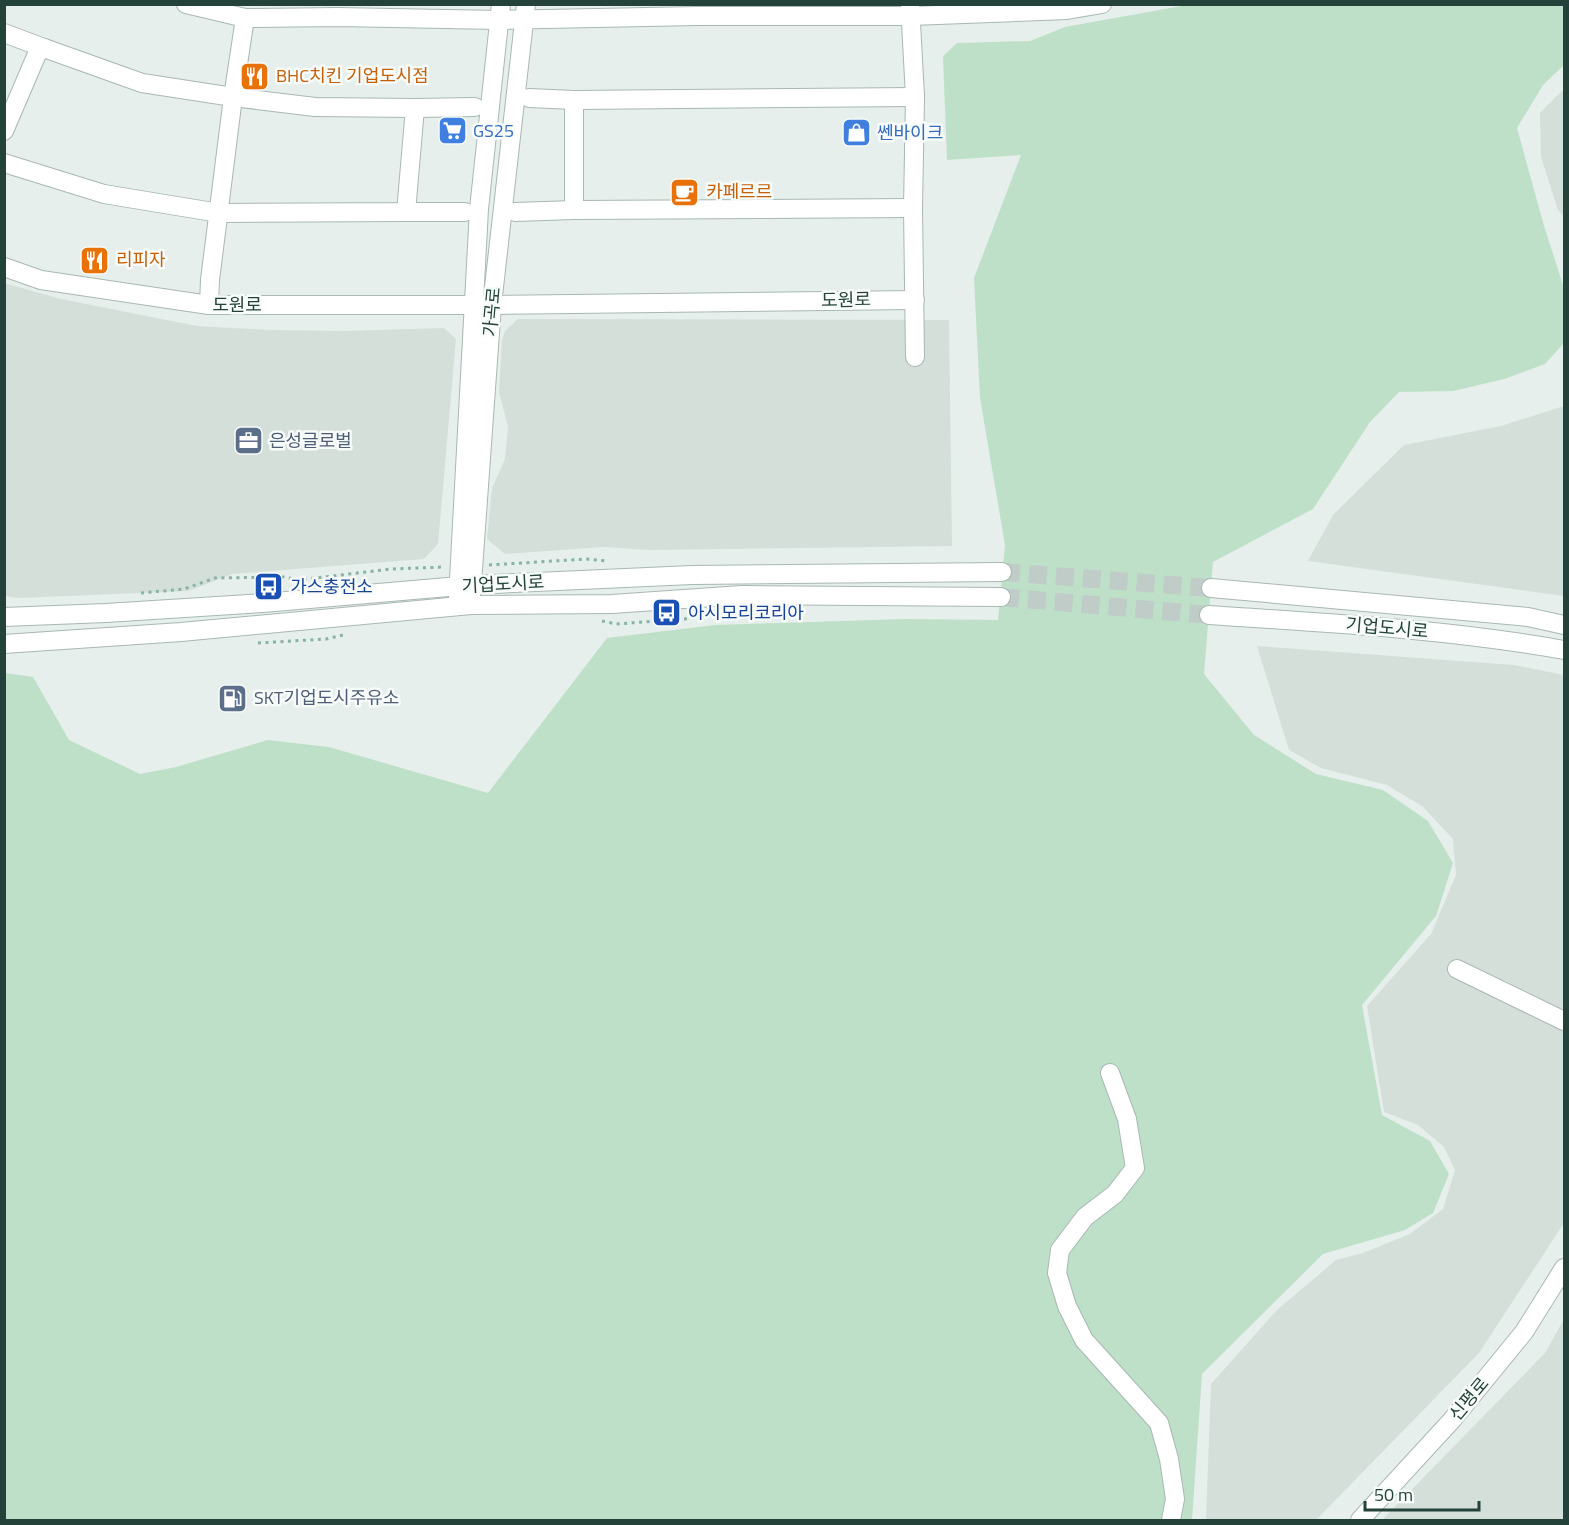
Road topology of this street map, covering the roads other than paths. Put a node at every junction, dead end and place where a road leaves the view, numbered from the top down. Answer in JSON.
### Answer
{"nodes":[{"id":1,"x":186,"y":4,"type":"edge"},
{"id":2,"x":1102,"y":4,"type":"edge"},
{"id":3,"x":910,"y":10,"type":"edge"},
{"id":4,"x":500,"y":12,"type":"edge"},
{"id":5,"x":525,"y":12,"type":"edge"},
{"id":6,"x":245,"y":18,"type":"junction"},
{"id":7,"x":4,"y":33,"type":"edge"},
{"id":8,"x":44,"y":48,"type":"junction"},
{"id":9,"x":233,"y":97,"type":"junction"},
{"id":10,"x":915,"y":97,"type":"junction"},
{"id":11,"x":529,"y":99,"type":"dead end"},
{"id":12,"x":574,"y":100,"type":"junction"},
{"id":13,"x":475,"y":107,"type":"dead end"},
{"id":14,"x":415,"y":108,"type":"junction"},
{"id":15,"x":4,"y":131,"type":"edge"},
{"id":16,"x":4,"y":163,"type":"edge"},
{"id":17,"x":913,"y":208,"type":"junction"},
{"id":18,"x":574,"y":210,"type":"junction"},
{"id":19,"x":406,"y":212,"type":"junction"},
{"id":20,"x":465,"y":212,"type":"dead end"},
{"id":21,"x":515,"y":212,"type":"dead end"},
{"id":22,"x":219,"y":213,"type":"junction"},
{"id":23,"x":4,"y":267,"type":"edge"},
{"id":24,"x":915,"y":300,"type":"junction"},
{"id":25,"x":474,"y":304,"type":"junction"},
{"id":26,"x":492,"y":304,"type":"junction"},
{"id":27,"x":209,"y":305,"type":"junction"},
{"id":28,"x":915,"y":357,"type":"dead end"},
{"id":29,"x":1002,"y":572,"type":"tunnel mouth"},
{"id":30,"x":464,"y":585,"type":"junction"},
{"id":31,"x":1211,"y":588,"type":"tunnel mouth"},
{"id":32,"x":1001,"y":597,"type":"tunnel mouth"},
{"id":33,"x":464,"y":605,"type":"junction"},
{"id":34,"x":1209,"y":615,"type":"tunnel mouth"},
{"id":35,"x":4,"y":616,"type":"edge"},
{"id":36,"x":1564,"y":625,"type":"edge"},
{"id":37,"x":4,"y":644,"type":"edge"},
{"id":38,"x":1564,"y":650,"type":"edge"},
{"id":39,"x":1457,"y":969,"type":"dead end"},
{"id":40,"x":1564,"y":1021,"type":"edge"},
{"id":41,"x":1110,"y":1073,"type":"dead end"},
{"id":42,"x":1564,"y":1268,"type":"edge"},
{"id":43,"x":1171,"y":1521,"type":"edge"},
{"id":44,"x":1360,"y":1521,"type":"edge"}],
"edges":[{"from":1,"to":6,"type":"street"},
{"from":2,"to":3,"type":"street"},
{"from":3,"to":5,"type":"street"},
{"from":3,"to":10,"type":"street"},
{"from":4,"to":5,"type":"street"},
{"from":4,"to":6,"type":"street"},
{"from":4,"to":25,"type":"street","name":"가곡로"},
{"from":5,"to":26,"type":"street","name":"가곡로"},
{"from":6,"to":9,"type":"street"},
{"from":7,"to":8,"type":"street"},
{"from":8,"to":9,"type":"street"},
{"from":8,"to":15,"type":"street"},
{"from":9,"to":14,"type":"street"},
{"from":9,"to":22,"type":"street"},
{"from":10,"to":12,"type":"street"},
{"from":10,"to":17,"type":"street"},
{"from":11,"to":12,"type":"street"},
{"from":12,"to":18,"type":"street"},
{"from":13,"to":14,"type":"street"},
{"from":14,"to":19,"type":"street"},
{"from":16,"to":22,"type":"street"},
{"from":17,"to":18,"type":"street"},
{"from":17,"to":24,"type":"street"},
{"from":18,"to":21,"type":"street"},
{"from":19,"to":20,"type":"street"},
{"from":19,"to":22,"type":"street"},
{"from":22,"to":27,"type":"street"},
{"from":23,"to":27,"type":"street","name":"도원로"},
{"from":24,"to":26,"type":"street","name":"도원로"},
{"from":24,"to":28,"type":"street"},
{"from":25,"to":26,"type":"street","name":"도원로"},
{"from":25,"to":27,"type":"street","name":"도원로"},
{"from":25,"to":30,"type":"street","name":"가곡로"},
{"from":26,"to":30,"type":"street","name":"가곡로"},
{"from":29,"to":30,"type":"street","name":"기업도시로"},
{"from":30,"to":33,"type":"street","name":"가곡로"},
{"from":30,"to":35,"type":"street","name":"기업도시로"},
{"from":31,"to":36,"type":"street","name":"기업도시로"},
{"from":32,"to":33,"type":"street","name":"기업도시로"},
{"from":33,"to":37,"type":"street","name":"기업도시로"},
{"from":34,"to":38,"type":"street","name":"기업도시로"},
{"from":39,"to":40,"type":"street"},
{"from":41,"to":43,"type":"street"},
{"from":42,"to":44,"type":"street","name":"신평로"}]}
